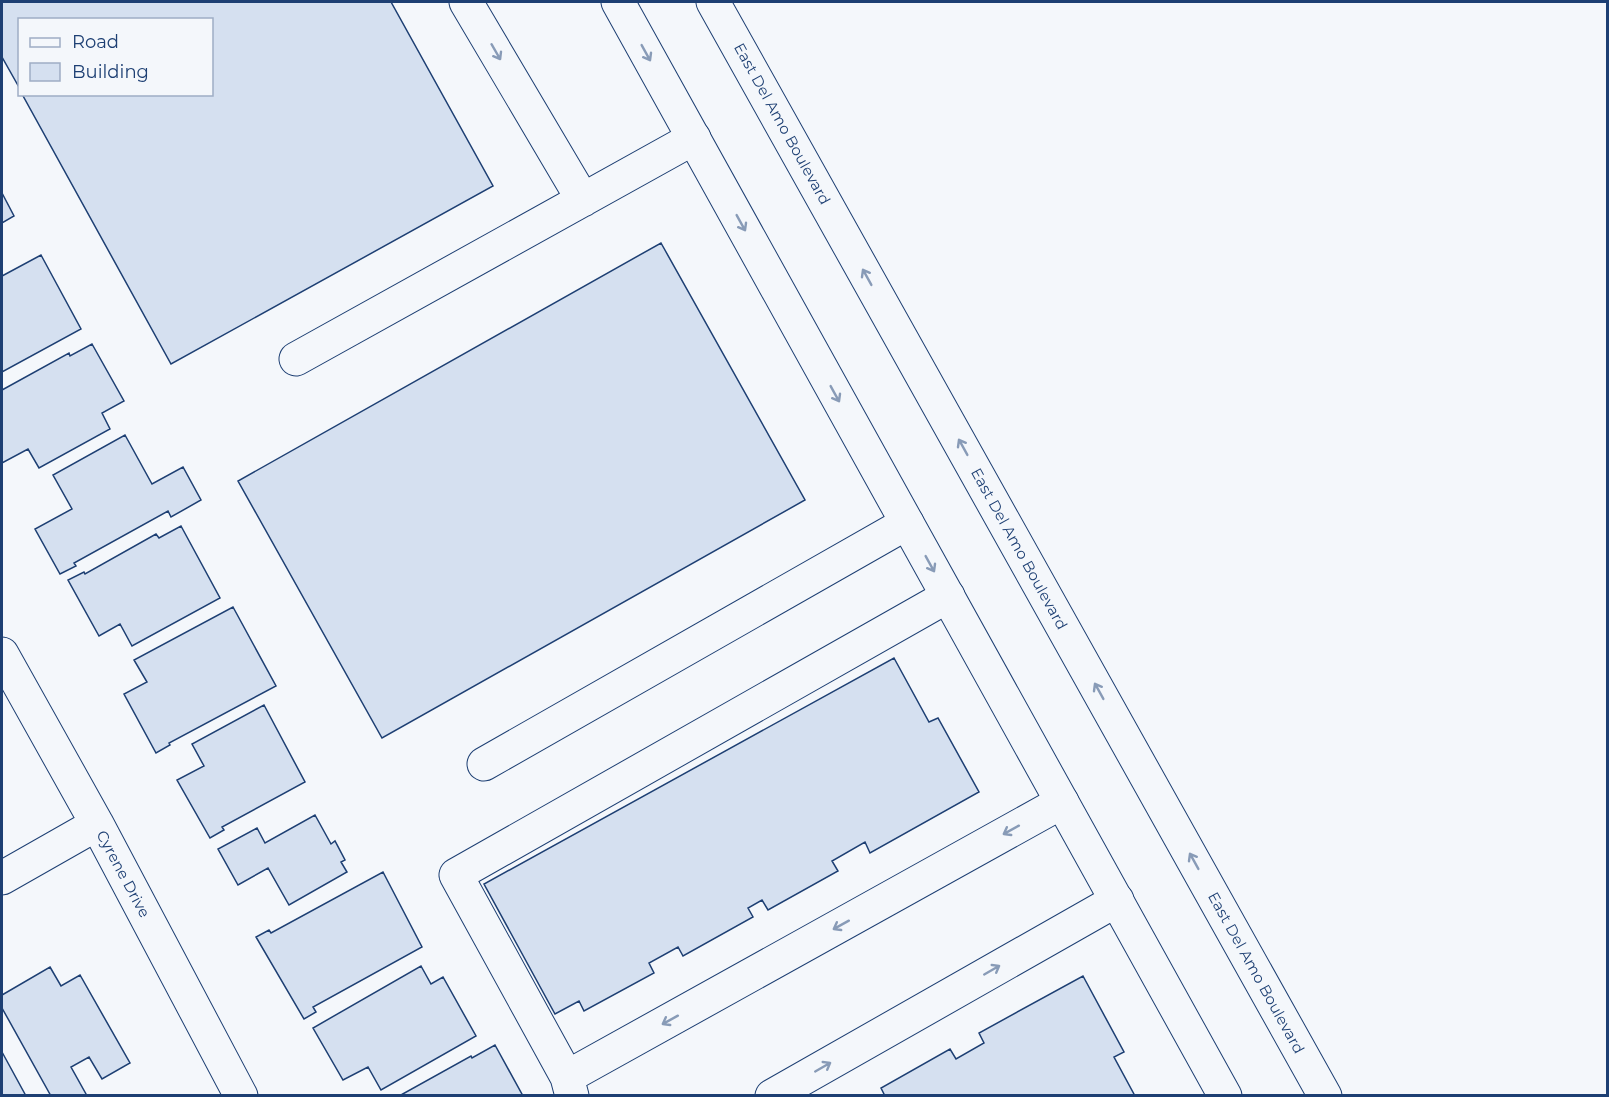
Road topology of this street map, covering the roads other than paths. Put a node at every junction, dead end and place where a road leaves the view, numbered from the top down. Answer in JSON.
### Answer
{"nodes":[{"id":1,"x":466,"y":2,"type":"edge"},
{"id":2,"x":618,"y":2,"type":"edge"},
{"id":3,"x":713,"y":2,"type":"edge"},
{"id":4,"x":694,"y":138,"type":"junction"},
{"id":5,"x":583,"y":200,"type":"junction"},
{"id":6,"x":296,"y":359,"type":"dead end"},
{"id":7,"x":907,"y":523,"type":"junction"},
{"id":8,"x":948,"y":596,"type":"junction"},
{"id":9,"x":2,"y":654,"type":"edge"},
{"id":10,"x":484,"y":764,"type":"dead end"},
{"id":11,"x":1062,"y":802,"type":"junction"},
{"id":12,"x":97,"y":824,"type":"junction"},
{"id":13,"x":2,"y":878,"type":"edge"},
{"id":14,"x":1117,"y":900,"type":"junction"},
{"id":15,"x":570,"y":1086,"type":"edge"},
{"id":16,"x":241,"y":1095,"type":"edge"},
{"id":17,"x":772,"y":1095,"type":"edge"},
{"id":18,"x":1225,"y":1095,"type":"edge"},
{"id":19,"x":1325,"y":1095,"type":"edge"}],
"edges":[{"from":1,"to":5,"type":"main road","one_way":true},
{"from":2,"to":4,"type":"main road","one_way":true},
{"from":19,"to":3,"type":"main road","name":"East Del Amo Boulevard","one_way":true},
{"from":4,"to":5,"type":"main road"},
{"from":4,"to":7,"type":"main road","one_way":true},
{"from":5,"to":6,"type":"main road"},
{"from":7,"to":8,"type":"main road","one_way":true},
{"from":7,"to":10,"type":"main road"},
{"from":8,"to":11,"type":"main road"},
{"from":8,"to":15,"type":"main road"},
{"from":9,"to":12,"type":"main road","name":"Cyrene Drive"},
{"from":11,"to":14,"type":"main road"},
{"from":11,"to":15,"type":"main road","one_way":true},
{"from":12,"to":13,"type":"main road"},
{"from":12,"to":16,"type":"main road","name":"Cyrene Drive"},
{"from":17,"to":14,"type":"main road","one_way":true},
{"from":14,"to":18,"type":"main road"}]}
